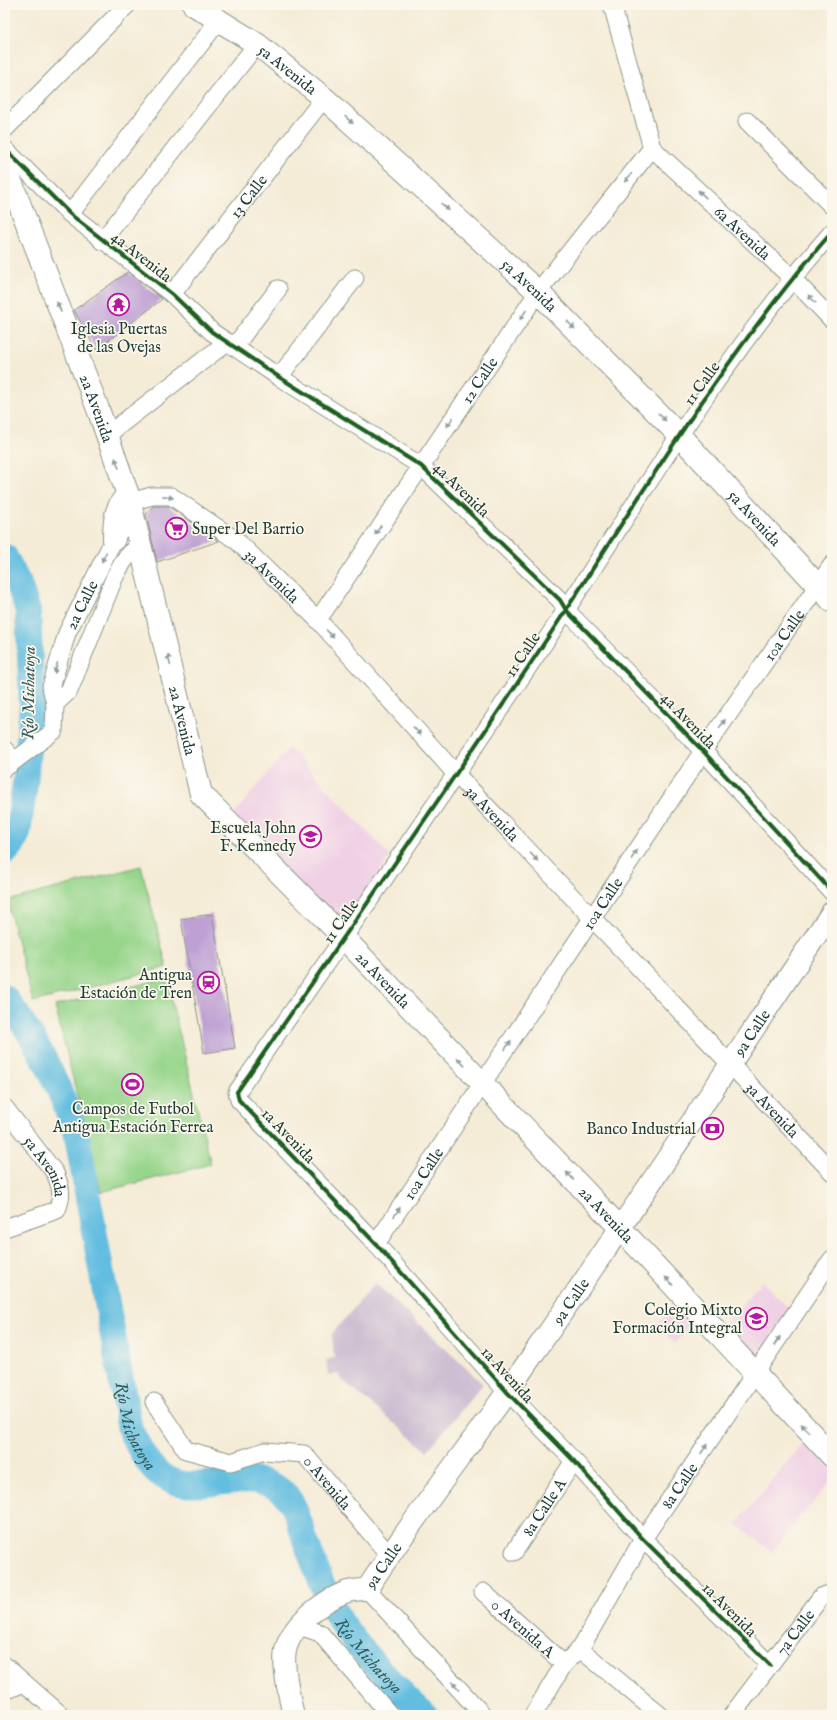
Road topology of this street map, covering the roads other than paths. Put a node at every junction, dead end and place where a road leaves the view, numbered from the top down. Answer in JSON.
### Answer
{"nodes":[{"id":1,"x":128,"y":5,"type":"edge"},
{"id":2,"x":194,"y":5,"type":"edge"},
{"id":3,"x":612,"y":5,"type":"edge"},
{"id":4,"x":219,"y":20,"type":"junction"},
{"id":5,"x":257,"y":44,"type":"junction"},
{"id":6,"x":324,"y":98,"type":"junction"},
{"id":7,"x":747,"y":121,"type":"dead end"},
{"id":8,"x":5,"y":129,"type":"edge"},
{"id":9,"x":652,"y":148,"type":"junction"},
{"id":10,"x":5,"y":149,"type":"edge"},
{"id":11,"x":5,"y":166,"type":"edge"},
{"id":12,"x":10,"y":197,"type":"edge"},
{"id":13,"x":832,"y":206,"type":"edge"},
{"id":14,"x":70,"y":214,"type":"junction"},
{"id":15,"x":832,"y":232,"type":"edge"},
{"id":16,"x":102,"y":240,"type":"junction"},
{"id":17,"x":355,"y":278,"type":"dead end"},
{"id":18,"x":792,"y":278,"type":"junction"},
{"id":19,"x":278,"y":289,"type":"dead end"},
{"id":20,"x":538,"y":292,"type":"junction"},
{"id":21,"x":172,"y":294,"type":"junction"},
{"id":22,"x":832,"y":320,"type":"edge"},
{"id":23,"x":230,"y":345,"type":"junction"},
{"id":24,"x":279,"y":377,"type":"junction"},
{"id":25,"x":107,"y":435,"type":"junction"},
{"id":26,"x":679,"y":435,"type":"junction"},
{"id":27,"x":421,"y":466,"type":"junction"},
{"id":28,"x":131,"y":503,"type":"junction"},
{"id":29,"x":114,"y":539,"type":"joint"},
{"id":30,"x":142,"y":546,"type":"junction"},
{"id":31,"x":832,"y":565,"type":"edge"},
{"id":32,"x":88,"y":590,"type":"junction"},
{"id":33,"x":825,"y":593,"type":"edge"},
{"id":34,"x":105,"y":598,"type":"junction"},
{"id":35,"x":566,"y":610,"type":"junction"},
{"id":36,"x":318,"y":620,"type":"junction"},
{"id":37,"x":55,"y":704,"type":"junction"},
{"id":38,"x":702,"y":751,"type":"junction"},
{"id":39,"x":11,"y":759,"type":"edge"},
{"id":40,"x":456,"y":774,"type":"junction"},
{"id":41,"x":832,"y":892,"type":"edge"},
{"id":42,"x":832,"y":912,"type":"edge"},
{"id":43,"x":592,"y":919,"type":"junction"},
{"id":44,"x":343,"y":937,"type":"junction"},
{"id":45,"x":729,"y":1065,"type":"junction"},
{"id":46,"x":482,"y":1084,"type":"junction"},
{"id":47,"x":237,"y":1092,"type":"joint"},
{"id":48,"x":5,"y":1108,"type":"edge"},
{"id":49,"x":832,"y":1172,"type":"edge"},
{"id":50,"x":5,"y":1228,"type":"edge"},
{"id":51,"x":621,"y":1229,"type":"junction"},
{"id":52,"x":376,"y":1244,"type":"junction"},
{"id":53,"x":832,"y":1259,"type":"edge"},
{"id":54,"x":754,"y":1374,"type":"junction"},
{"id":55,"x":507,"y":1392,"type":"junction"},
{"id":56,"x":154,"y":1402,"type":"dead end"},
{"id":57,"x":832,"y":1456,"type":"edge"},
{"id":58,"x":574,"y":1461,"type":"junction"},
{"id":59,"x":643,"y":1539,"type":"junction"},
{"id":60,"x":514,"y":1552,"type":"dead end"},
{"id":61,"x":389,"y":1555,"type":"junction"},
{"id":62,"x":367,"y":1589,"type":"junction"},
{"id":63,"x":483,"y":1592,"type":"dead end"},
{"id":64,"x":832,"y":1593,"type":"edge"},
{"id":65,"x":306,"y":1618,"type":"junction"},
{"id":66,"x":580,"y":1649,"type":"junction"},
{"id":67,"x":564,"y":1664,"type":"junction"},
{"id":68,"x":770,"y":1665,"type":"junction"},
{"id":69,"x":5,"y":1666,"type":"edge"},
{"id":70,"x":24,"y":1683,"type":"junction"},
{"id":71,"x":5,"y":1691,"type":"edge"},
{"id":72,"x":61,"y":1715,"type":"edge"},
{"id":73,"x":293,"y":1715,"type":"edge"},
{"id":74,"x":390,"y":1715,"type":"edge"},
{"id":75,"x":483,"y":1715,"type":"edge"},
{"id":76,"x":533,"y":1715,"type":"edge"},
{"id":77,"x":660,"y":1715,"type":"edge"},
{"id":78,"x":732,"y":1715,"type":"edge"}],
"edges":[{"from":1,"to":8,"type":"street"},
{"from":2,"to":4,"type":"main road","name":"5a Avenida"},
{"from":3,"to":9,"type":"street"},
{"from":4,"to":5,"type":"main road","name":"5a Avenida"},
{"from":4,"to":14,"type":"street"},
{"from":5,"to":6,"type":"main road","name":"5a Avenida"},
{"from":5,"to":16,"type":"street"},
{"from":6,"to":20,"type":"main road","name":"5a Avenida","one_way":true},
{"from":6,"to":21,"type":"street","name":"13 Calle"},
{"from":7,"to":13,"type":"street"},
{"from":18,"to":9,"type":"street","name":"6a Avenida","one_way":true},
{"from":9,"to":20,"type":"street","name":"12 Calle","one_way":true},
{"from":10,"to":14,"type":"street","name":"4a Avenida"},
{"from":11,"to":12,"type":"main road","name":"2a Avenida"},
{"from":25,"to":12,"type":"main road","name":"2a Avenida","one_way":true},
{"from":14,"to":16,"type":"street","name":"4a Avenida"},
{"from":15,"to":18,"type":"street","name":"11 Calle"},
{"from":16,"to":21,"type":"street","name":"4a Avenida"},
{"from":17,"to":24,"type":"street"},
{"from":22,"to":18,"type":"street","name":"6a Avenida","one_way":true},
{"from":18,"to":26,"type":"street","name":"11 Calle"},
{"from":19,"to":23,"type":"street"},
{"from":20,"to":26,"type":"main road","name":"5a Avenida","one_way":true},
{"from":20,"to":27,"type":"street","name":"12 Calle","one_way":true},
{"from":21,"to":23,"type":"street","name":"4a Avenida"},
{"from":23,"to":24,"type":"street","name":"4a Avenida"},
{"from":23,"to":25,"type":"street"},
{"from":24,"to":27,"type":"street","name":"4a Avenida"},
{"from":28,"to":25,"type":"main road","name":"2a Avenida","one_way":true},
{"from":26,"to":33,"type":"main road","name":"5a Avenida"},
{"from":26,"to":35,"type":"street","name":"11 Calle"},
{"from":27,"to":35,"type":"street","name":"4a Avenida"},
{"from":27,"to":36,"type":"street","name":"12 Calle","one_way":true},
{"from":28,"to":29,"type":"main road"},
{"from":28,"to":30,"type":"main road","name":"2a Avenida"},
{"from":28,"to":36,"type":"street","name":"3a Avenida","one_way":true},
{"from":29,"to":32,"type":"street","name":"2a Calle","one_way":true},
{"from":30,"to":34,"type":"street","name":"2a Calle"},
{"from":44,"to":30,"type":"main road","name":"2a Avenida","one_way":true},
{"from":31,"to":33,"type":"street","name":"10a Calle"},
{"from":32,"to":34,"type":"street"},
{"from":32,"to":37,"type":"street","name":"2a Calle","one_way":true},
{"from":38,"to":33,"type":"street","name":"10a Calle","one_way":true},
{"from":34,"to":37,"type":"street","name":"2a Calle"},
{"from":35,"to":38,"type":"street","name":"4a Avenida"},
{"from":35,"to":40,"type":"street","name":"11 Calle"},
{"from":36,"to":40,"type":"street","name":"3a Avenida","one_way":true},
{"from":37,"to":39,"type":"street","name":"2a Calle"},
{"from":38,"to":41,"type":"street","name":"4a Avenida"},
{"from":43,"to":38,"type":"street","name":"10a Calle","one_way":true},
{"from":40,"to":43,"type":"street","name":"3a Avenida","one_way":true},
{"from":40,"to":44,"type":"street","name":"11 Calle"},
{"from":42,"to":45,"type":"street","name":"9a Calle"},
{"from":43,"to":45,"type":"street","name":"3a Avenida"},
{"from":46,"to":43,"type":"street","name":"10a Calle","one_way":true},
{"from":46,"to":44,"type":"main road","name":"2a Avenida","one_way":true},
{"from":44,"to":47,"type":"street","name":"11 Calle"},
{"from":45,"to":49,"type":"street","name":"3a Avenida"},
{"from":45,"to":51,"type":"street","name":"9a Calle"},
{"from":51,"to":46,"type":"main road","name":"2a Avenida","one_way":true},
{"from":52,"to":46,"type":"street","name":"10a Calle","one_way":true},
{"from":47,"to":52,"type":"street","name":"1a Avenida"},
{"from":48,"to":50,"type":"street","name":"5a Avenida"},
{"from":54,"to":51,"type":"main road","name":"2a Avenida","one_way":true},
{"from":51,"to":55,"type":"street","name":"9a Calle"},
{"from":52,"to":55,"type":"street","name":"1a Avenida"},
{"from":54,"to":53,"type":"street","name":"8a Calle","one_way":true},
{"from":57,"to":54,"type":"main road","name":"2a Avenida","one_way":true},
{"from":59,"to":54,"type":"street","name":"8a Calle","one_way":true},
{"from":55,"to":58,"type":"street","name":"1a Avenida"},
{"from":55,"to":61,"type":"street","name":"9a Calle"},
{"from":56,"to":61,"type":"street","name":"0 Avenida"},
{"from":58,"to":59,"type":"street","name":"1a Avenida"},
{"from":58,"to":60,"type":"street","name":"8a Calle A"},
{"from":59,"to":66,"type":"street","name":"8a Calle"},
{"from":59,"to":68,"type":"street","name":"1a Avenida"},
{"from":61,"to":62,"type":"street","name":"9a Calle"},
{"from":62,"to":65,"type":"street","name":"9a Calle"},
{"from":75,"to":62,"type":"street","one_way":true},
{"from":63,"to":67,"type":"street","name":"0 Avenida A"},
{"from":64,"to":68,"type":"street","name":"7a Calle"},
{"from":65,"to":73,"type":"street","name":"9a Calle"},
{"from":65,"to":74,"type":"street"},
{"from":66,"to":67,"type":"street","name":"8a Calle"},
{"from":66,"to":77,"type":"street"},
{"from":67,"to":76,"type":"street","name":"8a Calle"},
{"from":68,"to":78,"type":"street","name":"7a Calle"},
{"from":69,"to":70,"type":"street"},
{"from":70,"to":71,"type":"street"},
{"from":70,"to":72,"type":"street"}]}
